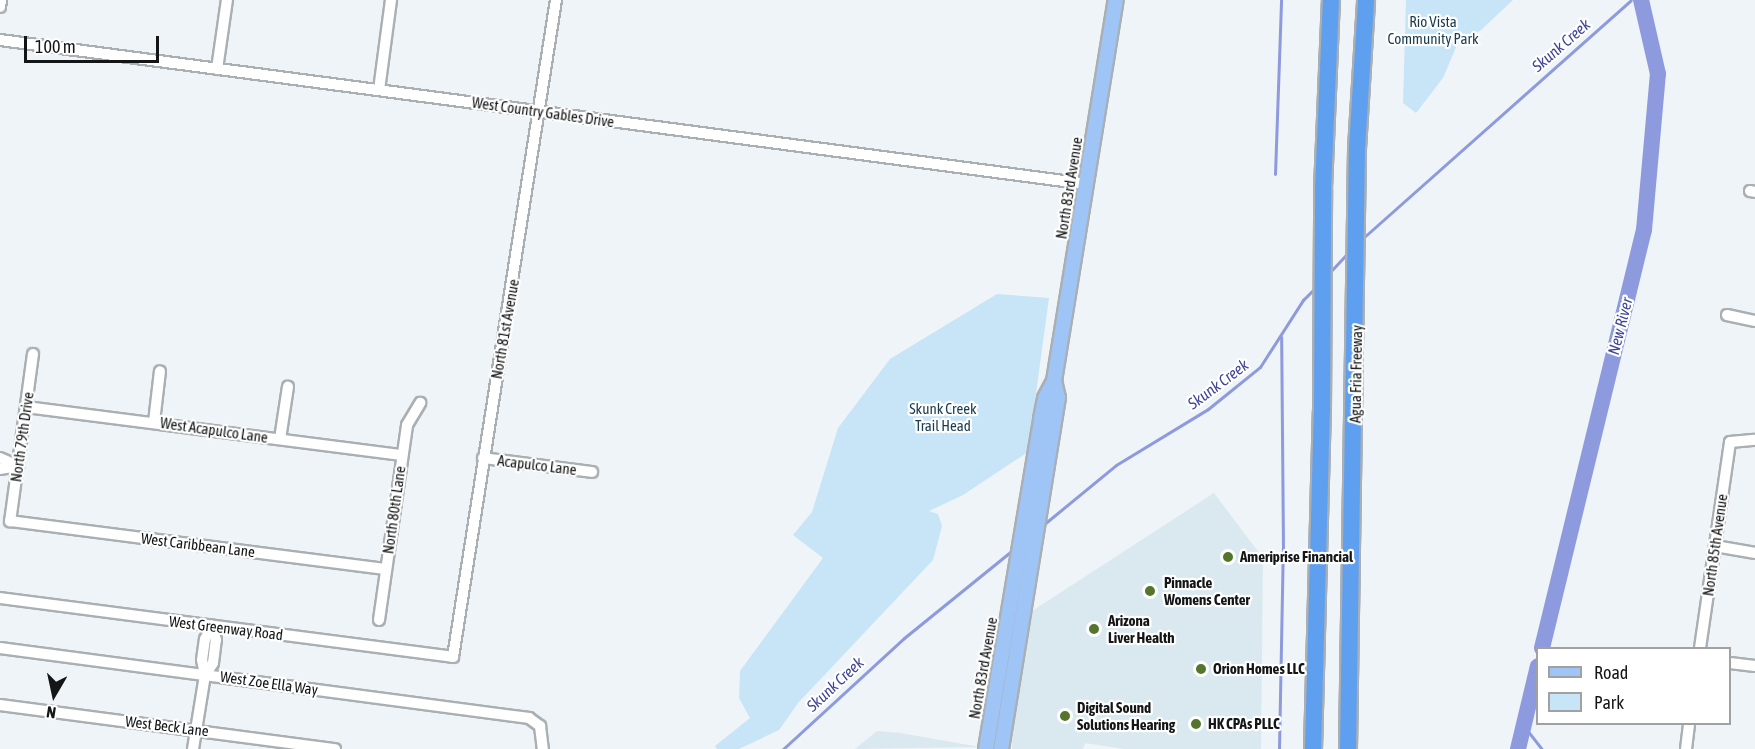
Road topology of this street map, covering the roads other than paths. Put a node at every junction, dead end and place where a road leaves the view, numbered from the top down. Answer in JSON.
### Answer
{"nodes":[{"id":1,"x":1,"y":0,"type":"edge"},
{"id":2,"x":227,"y":0,"type":"edge"},
{"id":3,"x":391,"y":0,"type":"edge"},
{"id":4,"x":556,"y":0,"type":"edge"},
{"id":5,"x":1116,"y":0,"type":"edge"},
{"id":6,"x":1331,"y":0,"type":"edge"},
{"id":7,"x":1366,"y":0,"type":"edge"},
{"id":8,"x":0,"y":7,"type":"edge"},
{"id":9,"x":0,"y":40,"type":"edge"},
{"id":10,"x":217,"y":69,"type":"junction"},
{"id":11,"x":379,"y":90,"type":"junction"},
{"id":12,"x":541,"y":111,"type":"junction"},
{"id":13,"x":1086,"y":184,"type":"junction"},
{"id":14,"x":1727,"y":315,"type":"dead end"},
{"id":15,"x":1755,"y":321,"type":"edge"},
{"id":16,"x":33,"y":354,"type":"dead end"},
{"id":17,"x":160,"y":371,"type":"dead end"},
{"id":18,"x":1054,"y":381,"type":"junction"},
{"id":19,"x":288,"y":387,"type":"dead end"},
{"id":20,"x":420,"y":403,"type":"dead end"},
{"id":21,"x":26,"y":407,"type":"junction"},
{"id":22,"x":154,"y":422,"type":"junction"},
{"id":23,"x":280,"y":439,"type":"junction"},
{"id":24,"x":1755,"y":440,"type":"edge"},
{"id":25,"x":402,"y":455,"type":"junction"},
{"id":26,"x":0,"y":458,"type":"edge"},
{"id":27,"x":483,"y":458,"type":"junction"},
{"id":28,"x":18,"y":466,"type":"junction"},
{"id":29,"x":0,"y":469,"type":"edge"},
{"id":30,"x":592,"y":472,"type":"dead end"},
{"id":31,"x":10,"y":520,"type":"joint"},
{"id":32,"x":1715,"y":546,"type":"junction"},
{"id":33,"x":1755,"y":553,"type":"edge"},
{"id":34,"x":387,"y":569,"type":"junction"},
{"id":35,"x":0,"y":598,"type":"edge"},
{"id":36,"x":379,"y":620,"type":"dead end"},
{"id":37,"x":212,"y":626,"type":"junction"},
{"id":38,"x":1700,"y":647,"type":"edge"},
{"id":39,"x":0,"y":648,"type":"edge"},
{"id":40,"x":453,"y":657,"type":"joint"},
{"id":41,"x":1731,"y":663,"type":"edge"},
{"id":42,"x":1755,"y":666,"type":"edge"},
{"id":43,"x":206,"y":675,"type":"junction"},
{"id":44,"x":0,"y":705,"type":"edge"},
{"id":45,"x":1689,"y":725,"type":"edge"},
{"id":46,"x":196,"y":729,"type":"junction"},
{"id":47,"x":193,"y":749,"type":"edge"},
{"id":48,"x":334,"y":749,"type":"edge"},
{"id":49,"x":543,"y":749,"type":"edge"},
{"id":50,"x":986,"y":749,"type":"edge"},
{"id":51,"x":1001,"y":749,"type":"edge"},
{"id":52,"x":1313,"y":749,"type":"edge"},
{"id":53,"x":1348,"y":749,"type":"edge"},
{"id":54,"x":1686,"y":749,"type":"edge"}],
"edges":[{"from":1,"to":8,"type":"street"},
{"from":2,"to":10,"type":"street"},
{"from":3,"to":11,"type":"street"},
{"from":4,"to":12,"type":"street","name":"North 81st Avenue"},
{"from":5,"to":13,"type":"main road","name":"North 83rd Avenue"},
{"from":6,"to":52,"type":"highway"},
{"from":7,"to":53,"type":"highway","name":"Agua Fria Freeway"},
{"from":9,"to":10,"type":"street","name":"West Country Gables Drive"},
{"from":10,"to":11,"type":"street","name":"West Country Gables Drive"},
{"from":11,"to":12,"type":"street","name":"West Country Gables Drive"},
{"from":12,"to":13,"type":"street","name":"West Country Gables Drive"},
{"from":12,"to":27,"type":"street","name":"North 81st Avenue"},
{"from":13,"to":18,"type":"main road","name":"North 83rd Avenue"},
{"from":14,"to":15,"type":"street"},
{"from":16,"to":21,"type":"street","name":"North 79th Drive"},
{"from":17,"to":22,"type":"street"},
{"from":18,"to":50,"type":"main road","name":"North 83rd Avenue"},
{"from":18,"to":51,"type":"main road","name":"North 83rd Avenue"},
{"from":19,"to":23,"type":"street"},
{"from":20,"to":25,"type":"street","name":"North 80th Lane"},
{"from":21,"to":22,"type":"street","name":"West Acapulco Lane"},
{"from":21,"to":28,"type":"street","name":"North 79th Drive"},
{"from":22,"to":23,"type":"street","name":"West Acapulco Lane"},
{"from":23,"to":25,"type":"street","name":"West Acapulco Lane"},
{"from":24,"to":32,"type":"street","name":"North 85th Avenue"},
{"from":25,"to":34,"type":"street","name":"North 80th Lane"},
{"from":26,"to":28,"type":"street"},
{"from":27,"to":30,"type":"street","name":"Acapulco Lane"},
{"from":27,"to":40,"type":"street","name":"North 81st Avenue"},
{"from":28,"to":29,"type":"street"},
{"from":28,"to":31,"type":"street","name":"North 79th Drive"},
{"from":31,"to":34,"type":"street","name":"West Caribbean Lane"},
{"from":32,"to":33,"type":"street"},
{"from":32,"to":38,"type":"street","name":"North 85th Avenue"},
{"from":34,"to":36,"type":"street","name":"North 80th Lane"},
{"from":35,"to":37,"type":"street","name":"West Greenway Road"},
{"from":37,"to":40,"type":"street","name":"West Greenway Road"},
{"from":37,"to":43,"type":"street"},
{"from":39,"to":43,"type":"street","name":"West Zoe Ella Way"},
{"from":41,"to":42,"type":"street"},
{"from":43,"to":46,"type":"street"},
{"from":43,"to":49,"type":"street","name":"West Zoe Ella Way"},
{"from":44,"to":46,"type":"street","name":"West Beck Lane"},
{"from":45,"to":54,"type":"street"},
{"from":46,"to":47,"type":"street"},
{"from":46,"to":48,"type":"street","name":"West Beck Lane"}]}
